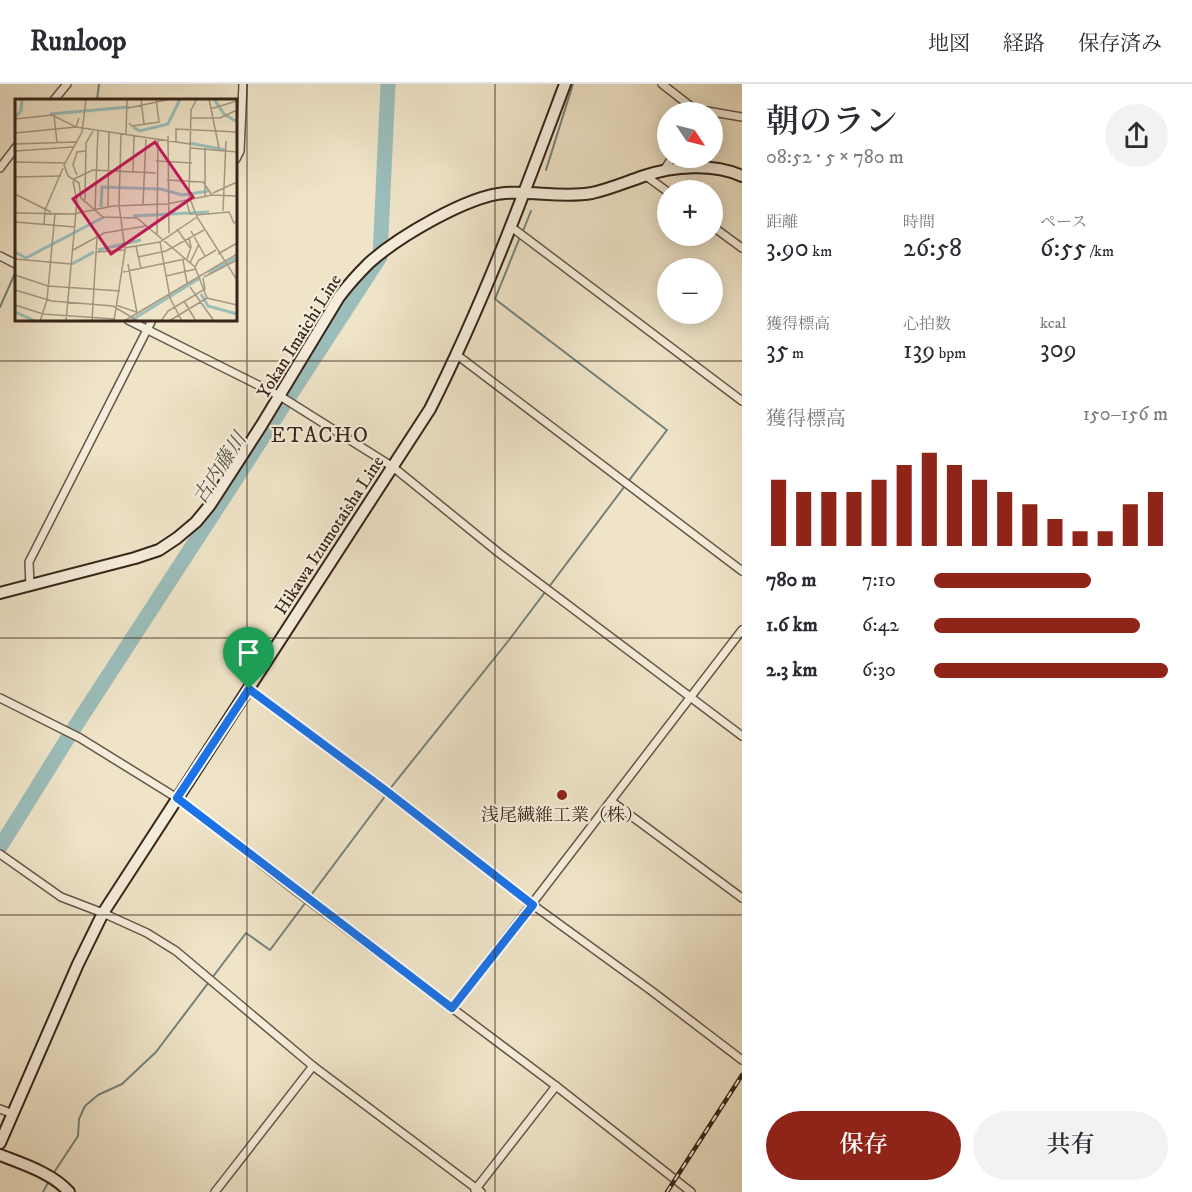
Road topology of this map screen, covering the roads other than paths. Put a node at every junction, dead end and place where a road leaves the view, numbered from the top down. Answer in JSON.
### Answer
{"nodes":[{"id":1,"x":67,"y":84,"type":"edge"},
{"id":2,"x":243,"y":84,"type":"edge"},
{"id":3,"x":565,"y":84,"type":"edge"},
{"id":4,"x":662,"y":84,"type":"edge"},
{"id":5,"x":55,"y":99,"type":"edge"},
{"id":6,"x":686,"y":102,"type":"edge"},
{"id":7,"x":723,"y":114,"type":"edge"},
{"id":8,"x":742,"y":117,"type":"edge"},
{"id":9,"x":15,"y":148,"type":"edge"},
{"id":10,"x":237,"y":157,"type":"edge"},
{"id":11,"x":0,"y":168,"type":"edge"},
{"id":12,"x":664,"y":170,"type":"joint"},
{"id":13,"x":645,"y":175,"type":"junction"},
{"id":14,"x":742,"y":176,"type":"edge"},
{"id":15,"x":657,"y":184,"type":"edge"},
{"id":16,"x":524,"y":192,"type":"junction"},
{"id":17,"x":510,"y":226,"type":"junction"},
{"id":18,"x":723,"y":234,"type":"edge"},
{"id":19,"x":742,"y":248,"type":"edge"},
{"id":20,"x":0,"y":256,"type":"edge"},
{"id":21,"x":15,"y":264,"type":"edge"},
{"id":22,"x":130,"y":321,"type":"edge"},
{"id":23,"x":151,"y":321,"type":"edge"},
{"id":24,"x":147,"y":329,"type":"junction"},
{"id":25,"x":457,"y":355,"type":"junction"},
{"id":26,"x":280,"y":396,"type":"junction"},
{"id":27,"x":742,"y":401,"type":"edge"},
{"id":28,"x":393,"y":467,"type":"junction"},
{"id":29,"x":742,"y":571,"type":"edge"},
{"id":30,"x":30,"y":586,"type":"junction"},
{"id":31,"x":0,"y":593,"type":"edge"},
{"id":32,"x":742,"y":630,"type":"edge"},
{"id":33,"x":249,"y":689,"type":"junction"},
{"id":34,"x":691,"y":696,"type":"junction"},
{"id":35,"x":0,"y":698,"type":"edge"},
{"id":36,"x":742,"y":736,"type":"edge"},
{"id":37,"x":177,"y":798,"type":"junction"},
{"id":38,"x":610,"y":801,"type":"junction"},
{"id":39,"x":0,"y":854,"type":"edge"},
{"id":40,"x":742,"y":898,"type":"edge"},
{"id":41,"x":533,"y":905,"type":"junction"},
{"id":42,"x":103,"y":913,"type":"junction"},
{"id":43,"x":452,"y":1008,"type":"junction"},
{"id":44,"x":742,"y":1060,"type":"edge"},
{"id":45,"x":313,"y":1066,"type":"junction"},
{"id":46,"x":556,"y":1086,"type":"junction"},
{"id":47,"x":0,"y":1109,"type":"edge"},
{"id":48,"x":13,"y":1114,"type":"junction"},
{"id":49,"x":0,"y":1143,"type":"edge"},
{"id":50,"x":0,"y":1155,"type":"edge"},
{"id":51,"x":477,"y":1191,"type":"edge"},
{"id":52,"x":69,"y":1192,"type":"edge"},
{"id":53,"x":215,"y":1192,"type":"edge"},
{"id":54,"x":691,"y":1192,"type":"edge"}],
"edges":[{"from":1,"to":5,"type":"street"},
{"from":2,"to":10,"type":"street"},
{"from":3,"to":16,"type":"main road","name":"Hikawa Izumotaisha Line"},
{"from":4,"to":6,"type":"street"},
{"from":7,"to":8,"type":"street"},
{"from":9,"to":11,"type":"street"},
{"from":12,"to":13,"type":"main road","name":"Yokan Imaichi Line"},
{"from":12,"to":14,"type":"main road","name":"Yokan Imaichi Line"},
{"from":13,"to":15,"type":"street"},
{"from":13,"to":16,"type":"main road","name":"Yokan Imaichi Line"},
{"from":16,"to":17,"type":"main road","name":"Hikawa Izumotaisha Line"},
{"from":16,"to":26,"type":"main road","name":"Yokan Imaichi Line"},
{"from":17,"to":25,"type":"main road","name":"Hikawa Izumotaisha Line"},
{"from":17,"to":27,"type":"street"},
{"from":18,"to":19,"type":"street"},
{"from":20,"to":21,"type":"street"},
{"from":22,"to":24,"type":"street"},
{"from":23,"to":24,"type":"street"},
{"from":24,"to":26,"type":"street"},
{"from":24,"to":30,"type":"street"},
{"from":25,"to":28,"type":"main road","name":"Hikawa Izumotaisha Line"},
{"from":25,"to":29,"type":"street"},
{"from":26,"to":28,"type":"street"},
{"from":26,"to":30,"type":"main road","name":"Yokan Imaichi Line"},
{"from":28,"to":33,"type":"main road","name":"Hikawa Izumotaisha Line"},
{"from":28,"to":34,"type":"street"},
{"from":30,"to":31,"type":"main road","name":"Yokan Imaichi Line"},
{"from":32,"to":34,"type":"street"},
{"from":33,"to":37,"type":"main road","name":"Hikawa Izumotaisha Line"},
{"from":33,"to":41,"type":"street"},
{"from":34,"to":36,"type":"street"},
{"from":34,"to":38,"type":"street"},
{"from":35,"to":37,"type":"street"},
{"from":37,"to":42,"type":"main road","name":"Hikawa Izumotaisha Line"},
{"from":37,"to":43,"type":"street"},
{"from":38,"to":40,"type":"street"},
{"from":38,"to":41,"type":"street"},
{"from":39,"to":42,"type":"street"},
{"from":41,"to":43,"type":"street"},
{"from":41,"to":44,"type":"street"},
{"from":42,"to":45,"type":"street"},
{"from":42,"to":48,"type":"main road","name":"Hikawa Izumotaisha Line"},
{"from":43,"to":46,"type":"street"},
{"from":45,"to":51,"type":"street"},
{"from":45,"to":53,"type":"street"},
{"from":46,"to":51,"type":"street"},
{"from":46,"to":54,"type":"street"},
{"from":47,"to":48,"type":"street"},
{"from":48,"to":49,"type":"main road","name":"Hikawa Izumotaisha Line"},
{"from":50,"to":52,"type":"main road"}]}
